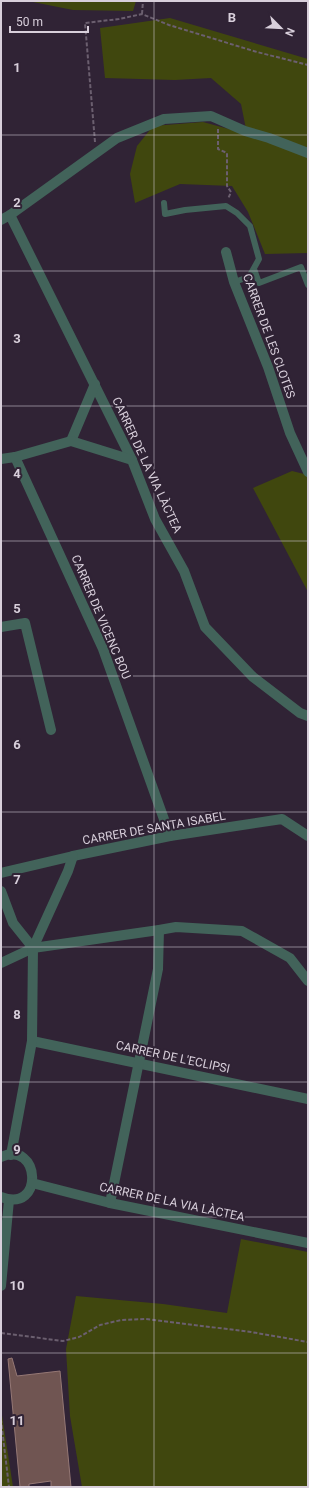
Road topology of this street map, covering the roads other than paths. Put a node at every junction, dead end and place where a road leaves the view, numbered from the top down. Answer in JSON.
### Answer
{"nodes":[{"id":1,"x":308,"y":153,"type":"edge"},
{"id":2,"x":164,"y":203,"type":"dead end"},
{"id":3,"x":6,"y":217,"type":"edge"},
{"id":4,"x":226,"y":252,"type":"dead end"},
{"id":5,"x":254,"y":269,"type":"junction"},
{"id":6,"x":234,"y":282,"type":"junction"},
{"id":7,"x":308,"y":285,"type":"edge"},
{"id":8,"x":95,"y":384,"type":"junction"},
{"id":9,"x":71,"y":442,"type":"junction"},
{"id":10,"x":15,"y":457,"type":"junction"},
{"id":11,"x":1,"y":459,"type":"edge"},
{"id":12,"x":132,"y":460,"type":"junction"},
{"id":13,"x":308,"y":472,"type":"edge"},
{"id":14,"x":1,"y":627,"type":"edge"},
{"id":15,"x":308,"y":716,"type":"edge"},
{"id":16,"x":51,"y":730,"type":"dead end"},
{"id":17,"x":170,"y":836,"type":"junction"},
{"id":18,"x":308,"y":836,"type":"edge"},
{"id":19,"x":73,"y":856,"type":"junction"},
{"id":20,"x":1,"y":873,"type":"edge"},
{"id":21,"x":1,"y":891,"type":"edge"},
{"id":22,"x":159,"y":930,"type":"junction"},
{"id":23,"x":33,"y":948,"type":"junction"},
{"id":24,"x":1,"y":963,"type":"edge"},
{"id":25,"x":308,"y":981,"type":"edge"},
{"id":26,"x":32,"y":1041,"type":"junction"},
{"id":27,"x":139,"y":1063,"type":"junction"},
{"id":28,"x":308,"y":1099,"type":"edge"},
{"id":29,"x":6,"y":1156,"type":"edge"},
{"id":30,"x":32,"y":1183,"type":"junction"},
{"id":31,"x":5,"y":1199,"type":"edge"},
{"id":32,"x":110,"y":1203,"type":"junction"},
{"id":33,"x":308,"y":1243,"type":"edge"},
{"id":34,"x":1,"y":1286,"type":"edge"}],
"edges":[{"from":1,"to":3,"type":"street"},
{"from":2,"to":5,"type":"lane"},
{"from":3,"to":8,"type":"street","name":"CARRER DE LA VIA LÀCTEA"},
{"from":4,"to":6,"type":"street","name":"CARRER DE LES CLOTES"},
{"from":5,"to":6,"type":"lane"},
{"from":5,"to":7,"type":"lane"},
{"from":6,"to":13,"type":"street","name":"CARRER DE LES CLOTES"},
{"from":8,"to":9,"type":"street"},
{"from":8,"to":12,"type":"street","name":"CARRER DE LA VIA LÀCTEA"},
{"from":9,"to":10,"type":"street"},
{"from":9,"to":12,"type":"street"},
{"from":10,"to":11,"type":"street"},
{"from":10,"to":17,"type":"street","name":"CARRER DE VICENC BOU"},
{"from":12,"to":15,"type":"street","name":"CARRER DE LA VIA LÀCTEA"},
{"from":14,"to":16,"type":"street"},
{"from":17,"to":18,"type":"street","name":"CARRER DE SANTA ISABEL"},
{"from":17,"to":19,"type":"street","name":"CARRER DE SANTA ISABEL"},
{"from":19,"to":20,"type":"street","name":"CARRER DE SANTA ISABEL"},
{"from":19,"to":23,"type":"street"},
{"from":21,"to":23,"type":"street"},
{"from":22,"to":23,"type":"street"},
{"from":22,"to":25,"type":"street"},
{"from":22,"to":27,"type":"street"},
{"from":23,"to":24,"type":"street"},
{"from":23,"to":26,"type":"street"},
{"from":26,"to":27,"type":"street","name":"CARRER DE L'ECLIPSI"},
{"from":26,"to":29,"type":"street"},
{"from":27,"to":28,"type":"street","name":"CARRER DE L'ECLIPSI"},
{"from":27,"to":32,"type":"street"},
{"from":29,"to":30,"type":"street"},
{"from":30,"to":31,"type":"street"},
{"from":30,"to":32,"type":"street","name":"CARRER DE LA VIA LÀCTEA"},
{"from":31,"to":34,"type":"street"},
{"from":32,"to":33,"type":"street","name":"CARRER DE LA VIA LÀCTEA"}]}
